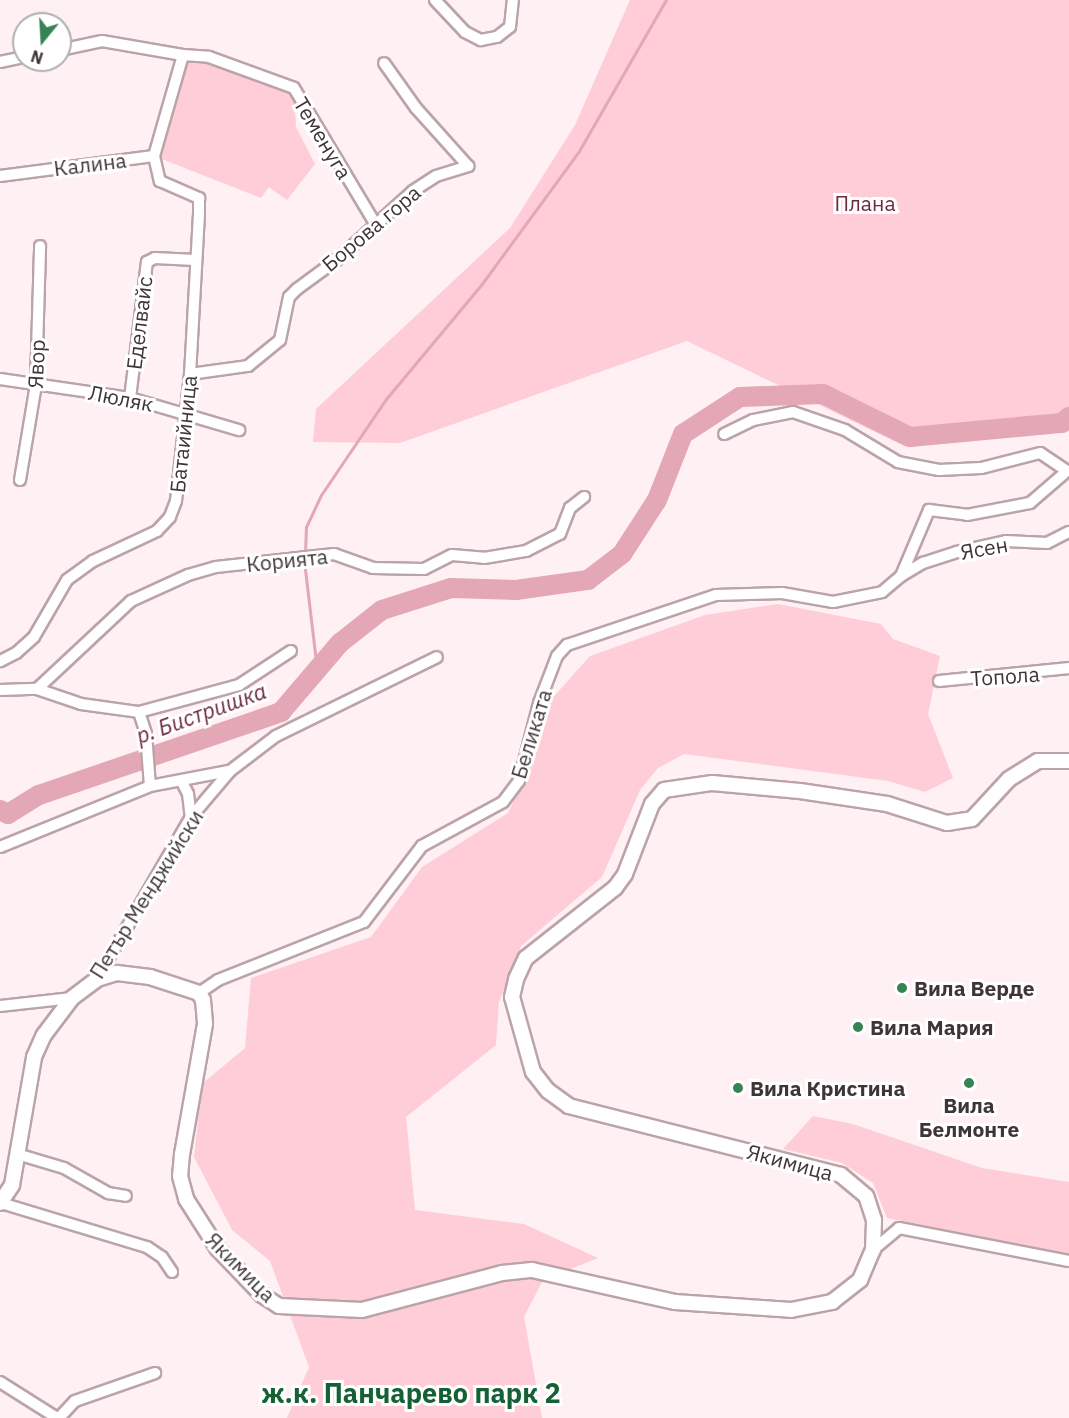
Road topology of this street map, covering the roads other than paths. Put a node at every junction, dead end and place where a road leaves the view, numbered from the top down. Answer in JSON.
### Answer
{"nodes":[{"id":1,"x":435,"y":0,"type":"edge"},
{"id":2,"x":513,"y":0,"type":"edge"},
{"id":3,"x":72,"y":47,"type":"edge"},
{"id":4,"x":183,"y":55,"type":"junction"},
{"id":5,"x":384,"y":63,"type":"dead end"},
{"id":6,"x":154,"y":156,"type":"junction"},
{"id":7,"x":0,"y":176,"type":"edge"},
{"id":8,"x":160,"y":181,"type":"joint"},
{"id":9,"x":375,"y":225,"type":"junction"},
{"id":10,"x":40,"y":246,"type":"dead end"},
{"id":11,"x":195,"y":260,"type":"junction"},
{"id":12,"x":190,"y":374,"type":"junction"},
{"id":13,"x":0,"y":378,"type":"edge"},
{"id":14,"x":36,"y":384,"type":"junction"},
{"id":15,"x":130,"y":398,"type":"junction"},
{"id":16,"x":186,"y":412,"type":"junction"},
{"id":17,"x":239,"y":430,"type":"dead end"},
{"id":18,"x":724,"y":434,"type":"dead end"},
{"id":19,"x":20,"y":480,"type":"dead end"},
{"id":20,"x":584,"y":497,"type":"dead end"},
{"id":21,"x":1069,"y":532,"type":"edge"},
{"id":22,"x":901,"y":576,"type":"junction"},
{"id":23,"x":291,"y":651,"type":"dead end"},
{"id":24,"x":437,"y":657,"type":"dead end"},
{"id":25,"x":0,"y":660,"type":"edge"},
{"id":26,"x":1069,"y":668,"type":"edge"},
{"id":27,"x":939,"y":681,"type":"dead end"},
{"id":28,"x":37,"y":689,"type":"junction"},
{"id":29,"x":0,"y":690,"type":"edge"},
{"id":30,"x":139,"y":712,"type":"junction"},
{"id":31,"x":1069,"y":761,"type":"edge"},
{"id":32,"x":230,"y":771,"type":"junction"},
{"id":33,"x":182,"y":782,"type":"junction"},
{"id":34,"x":150,"y":786,"type":"junction"},
{"id":35,"x":191,"y":817,"type":"junction"},
{"id":36,"x":0,"y":847,"type":"edge"},
{"id":37,"x":97,"y":979,"type":"junction"},
{"id":38,"x":199,"y":993,"type":"junction"},
{"id":39,"x":72,"y":998,"type":"junction"},
{"id":40,"x":0,"y":1006,"type":"edge"},
{"id":41,"x":17,"y":1154,"type":"junction"},
{"id":42,"x":126,"y":1196,"type":"dead end"},
{"id":43,"x":0,"y":1203,"type":"edge"},
{"id":44,"x":873,"y":1250,"type":"junction"},
{"id":45,"x":1069,"y":1261,"type":"edge"},
{"id":46,"x":172,"y":1272,"type":"dead end"},
{"id":47,"x":155,"y":1373,"type":"dead end"},
{"id":48,"x":0,"y":1382,"type":"edge"},
{"id":49,"x":58,"y":1418,"type":"edge"}],
"edges":[{"from":1,"to":2,"type":"street"},
{"from":3,"to":4,"type":"street","name":"Теменуга"},
{"from":4,"to":6,"type":"street"},
{"from":4,"to":9,"type":"street","name":"Теменуга"},
{"from":5,"to":9,"type":"street","name":"Борова гора"},
{"from":6,"to":7,"type":"street","name":"Калина"},
{"from":6,"to":8,"type":"street","name":"Калина"},
{"from":8,"to":11,"type":"street","name":"Батаийница"},
{"from":9,"to":12,"type":"street","name":"Борова гора"},
{"from":10,"to":14,"type":"street","name":"Явор"},
{"from":11,"to":12,"type":"street","name":"Батаийница"},
{"from":11,"to":15,"type":"street","name":"Еделвайс"},
{"from":12,"to":16,"type":"street","name":"Батаийница"},
{"from":13,"to":14,"type":"street","name":"Люляк"},
{"from":14,"to":15,"type":"street","name":"Люляк"},
{"from":14,"to":19,"type":"street","name":"Явор"},
{"from":15,"to":16,"type":"street","name":"Люляк"},
{"from":16,"to":17,"type":"street","name":"Люляк"},
{"from":16,"to":25,"type":"street","name":"Батаийница"},
{"from":18,"to":22,"type":"street"},
{"from":20,"to":28,"type":"street","name":"Корията"},
{"from":21,"to":22,"type":"street","name":"Ясен"},
{"from":22,"to":38,"type":"street","name":"Беликата"},
{"from":23,"to":30,"type":"street"},
{"from":24,"to":32,"type":"street","name":"Петър Менджийски"},
{"from":26,"to":27,"type":"street","name":"Топола"},
{"from":28,"to":29,"type":"street"},
{"from":28,"to":30,"type":"street"},
{"from":30,"to":34,"type":"street"},
{"from":31,"to":44,"type":"street","name":"Якимица"},
{"from":32,"to":33,"type":"street"},
{"from":32,"to":35,"type":"street","name":"Петър Менджийски"},
{"from":33,"to":34,"type":"street"},
{"from":33,"to":35,"type":"street"},
{"from":34,"to":36,"type":"street"},
{"from":35,"to":37,"type":"street","name":"Петър Менджийски"},
{"from":37,"to":38,"type":"street"},
{"from":37,"to":39,"type":"street","name":"Петър Менджийски"},
{"from":38,"to":44,"type":"street","name":"Якимица"},
{"from":39,"to":40,"type":"street"},
{"from":39,"to":41,"type":"street","name":"Петър Менджийски"},
{"from":41,"to":42,"type":"street"},
{"from":41,"to":43,"type":"street","name":"Петър Менджийски"},
{"from":43,"to":46,"type":"street"},
{"from":44,"to":45,"type":"street"},
{"from":47,"to":49,"type":"street"},
{"from":48,"to":49,"type":"street"}]}
